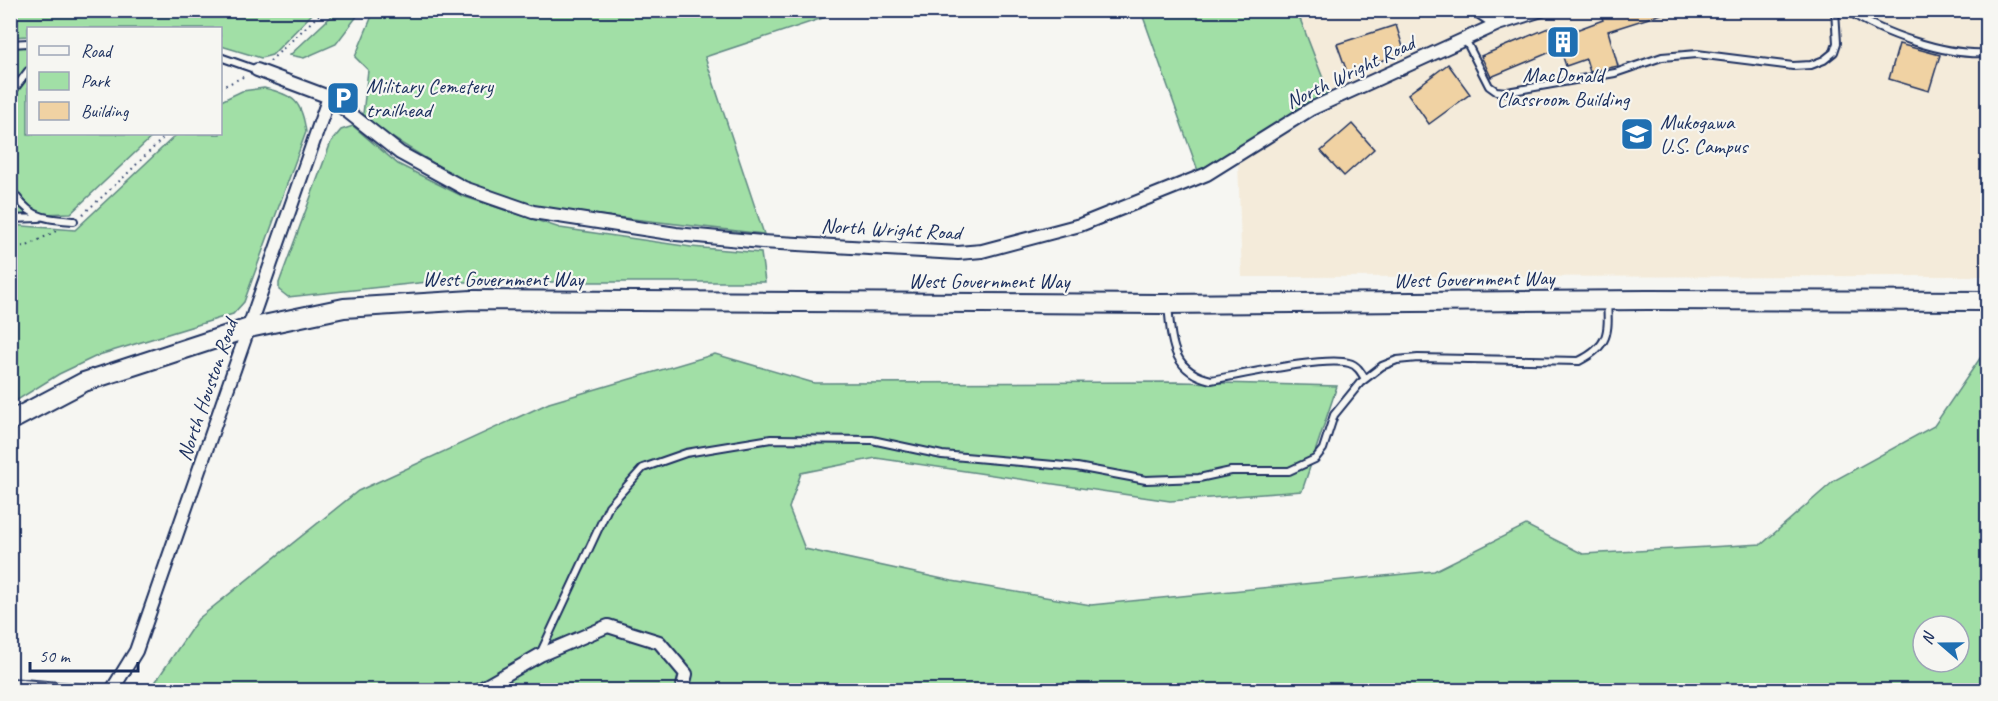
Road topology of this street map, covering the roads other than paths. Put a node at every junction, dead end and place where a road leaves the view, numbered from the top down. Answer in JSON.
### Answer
{"nodes":[{"id":1,"x":1477,"y":10,"type":"edge"},
{"id":2,"x":1542,"y":10,"type":"edge"},
{"id":3,"x":1835,"y":10,"type":"edge"},
{"id":4,"x":1847,"y":10,"type":"edge"},
{"id":5,"x":1498,"y":24,"type":"junction"},
{"id":6,"x":1465,"y":39,"type":"junction"},
{"id":7,"x":27,"y":43,"type":"edge"},
{"id":8,"x":10,"y":44,"type":"edge"},
{"id":9,"x":1988,"y":53,"type":"edge"},
{"id":10,"x":222,"y":58,"type":"edge"},
{"id":11,"x":257,"y":70,"type":"joint"},
{"id":12,"x":27,"y":72,"type":"edge"},
{"id":13,"x":10,"y":94,"type":"edge"},
{"id":14,"x":329,"y":97,"type":"junction"},
{"id":15,"x":10,"y":187,"type":"edge"},
{"id":16,"x":39,"y":218,"type":"junction"},
{"id":17,"x":10,"y":219,"type":"edge"},
{"id":18,"x":74,"y":221,"type":"road end"},
{"id":19,"x":1607,"y":300,"type":"junction"},
{"id":20,"x":1988,"y":301,"type":"edge"},
{"id":21,"x":1168,"y":304,"type":"junction"},
{"id":22,"x":249,"y":328,"type":"junction"},
{"id":23,"x":1365,"y":379,"type":"junction"},
{"id":24,"x":10,"y":421,"type":"edge"},
{"id":25,"x":540,"y":655,"type":"junction"},
{"id":26,"x":10,"y":682,"type":"edge"},
{"id":27,"x":110,"y":690,"type":"edge"},
{"id":28,"x":479,"y":690,"type":"edge"},
{"id":29,"x":682,"y":690,"type":"edge"}],
"edges":[{"from":1,"to":5,"type":"street"},
{"from":2,"to":5,"type":"street","name":"North Wright Road"},
{"from":3,"to":6,"type":"lane"},
{"from":4,"to":9,"type":"lane"},
{"from":5,"to":6,"type":"street","name":"North Wright Road"},
{"from":6,"to":14,"type":"street","name":"North Wright Road"},
{"from":7,"to":8,"type":"lane"},
{"from":10,"to":11,"type":"lane"},
{"from":11,"to":14,"type":"street","name":"North Wright Road"},
{"from":12,"to":13,"type":"lane"},
{"from":14,"to":22,"type":"street","name":"North Houston Road"},
{"from":15,"to":16,"type":"lane"},
{"from":16,"to":17,"type":"lane"},
{"from":16,"to":18,"type":"lane"},
{"from":19,"to":20,"type":"main road","name":"West Government Way"},
{"from":19,"to":21,"type":"main road","name":"West Government Way"},
{"from":19,"to":23,"type":"lane"},
{"from":21,"to":22,"type":"main road","name":"West Government Way"},
{"from":21,"to":23,"type":"lane"},
{"from":22,"to":24,"type":"main road","name":"West Government Way"},
{"from":22,"to":27,"type":"street","name":"North Houston Road"},
{"from":23,"to":25,"type":"lane"},
{"from":25,"to":28,"type":"street"},
{"from":25,"to":29,"type":"street"},
{"from":26,"to":27,"type":"lane"}]}
